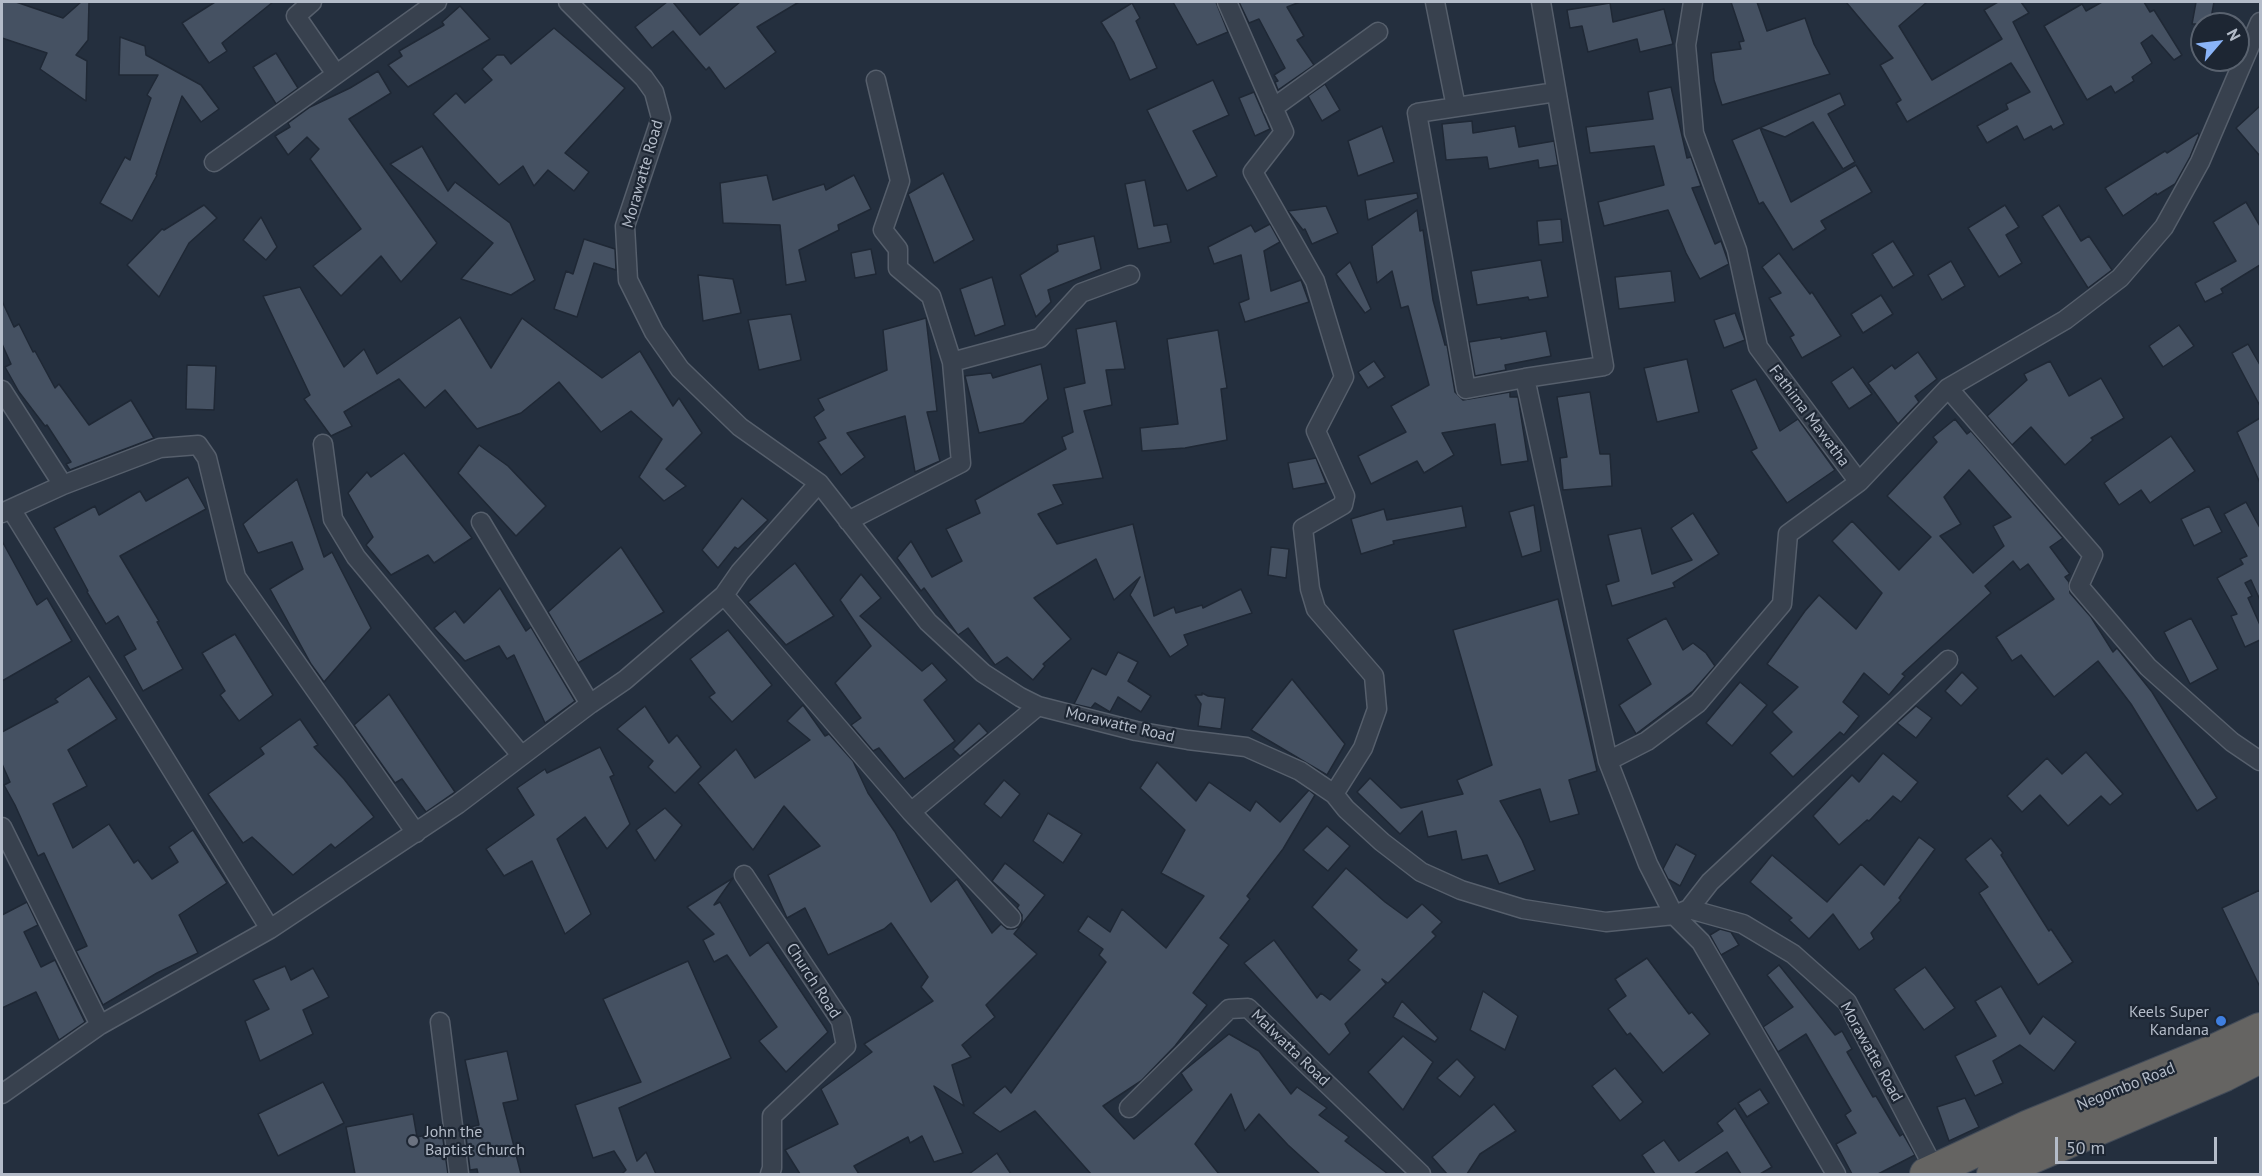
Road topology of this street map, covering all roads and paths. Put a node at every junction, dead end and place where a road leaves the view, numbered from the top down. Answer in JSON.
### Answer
{"nodes":[{"id":1,"x":312,"y":2,"type":"edge"},
{"id":2,"x":437,"y":2,"type":"edge"},
{"id":3,"x":1227,"y":2,"type":"edge"},
{"id":4,"x":1435,"y":2,"type":"edge"},
{"id":5,"x":1541,"y":2,"type":"edge"},
{"id":6,"x":1693,"y":2,"type":"edge"},
{"id":7,"x":575,"y":4,"type":"edge"},
{"id":8,"x":2260,"y":22,"type":"edge"},
{"id":9,"x":1378,"y":32,"type":"dead end"},
{"id":10,"x":336,"y":74,"type":"junction"},
{"id":11,"x":876,"y":80,"type":"dead end"},
{"id":12,"x":1556,"y":92,"type":"junction"},
{"id":13,"x":1456,"y":107,"type":"junction"},
{"id":14,"x":1273,"y":108,"type":"junction"},
{"id":15,"x":214,"y":162,"type":"dead end"},
{"id":16,"x":1130,"y":275,"type":"dead end"},
{"id":17,"x":952,"y":362,"type":"junction"},
{"id":18,"x":1525,"y":378,"type":"junction"},
{"id":19,"x":1948,"y":388,"type":"junction"},
{"id":20,"x":2,"y":390,"type":"edge"},
{"id":21,"x":323,"y":444,"type":"dead end"},
{"id":22,"x":1859,"y":482,"type":"junction"},
{"id":23,"x":819,"y":483,"type":"junction"},
{"id":24,"x":63,"y":485,"type":"junction"},
{"id":25,"x":6,"y":511,"type":"edge"},
{"id":26,"x":848,"y":521,"type":"junction"},
{"id":27,"x":481,"y":522,"type":"dead end"},
{"id":28,"x":724,"y":595,"type":"junction"},
{"id":29,"x":1948,"y":660,"type":"dead end"},
{"id":30,"x":590,"y":704,"type":"junction"},
{"id":31,"x":1038,"y":706,"type":"junction"},
{"id":32,"x":521,"y":755,"type":"junction"},
{"id":33,"x":1608,"y":761,"type":"junction"},
{"id":34,"x":2260,"y":761,"type":"edge"},
{"id":35,"x":1334,"y":794,"type":"junction"},
{"id":36,"x":911,"y":812,"type":"junction"},
{"id":37,"x":2,"y":827,"type":"edge"},
{"id":38,"x":416,"y":833,"type":"junction"},
{"id":39,"x":744,"y":875,"type":"dead end"},
{"id":40,"x":1682,"y":912,"type":"junction"},
{"id":41,"x":1011,"y":918,"type":"dead end"},
{"id":42,"x":270,"y":929,"type":"junction"},
{"id":43,"x":440,"y":1023,"type":"dead end"},
{"id":44,"x":100,"y":1025,"type":"junction"},
{"id":45,"x":2260,"y":1029,"type":"edge"},
{"id":46,"x":2260,"y":1057,"type":"edge"},
{"id":47,"x":2,"y":1094,"type":"edge"},
{"id":48,"x":1130,"y":1108,"type":"dead end"},
{"id":49,"x":1932,"y":1173,"type":"edge"},
{"id":50,"x":459,"y":1174,"type":"edge"},
{"id":51,"x":770,"y":1174,"type":"edge"},
{"id":52,"x":1421,"y":1174,"type":"edge"},
{"id":53,"x":1836,"y":1174,"type":"edge"},
{"id":54,"x":1993,"y":1174,"type":"edge"}],
"edges":[{"from":1,"to":10,"type":"street"},
{"from":2,"to":10,"type":"street"},
{"from":3,"to":14,"type":"street"},
{"from":4,"to":13,"type":"street"},
{"from":5,"to":12,"type":"street"},
{"from":6,"to":22,"type":"street","name":"Fathima Mawatha"},
{"from":7,"to":23,"type":"street","name":"Morawatte Road"},
{"from":8,"to":19,"type":"street"},
{"from":9,"to":14,"type":"street"},
{"from":10,"to":15,"type":"street"},
{"from":11,"to":17,"type":"street"},
{"from":12,"to":13,"type":"street"},
{"from":12,"to":18,"type":"street"},
{"from":13,"to":18,"type":"street"},
{"from":14,"to":35,"type":"street"},
{"from":16,"to":17,"type":"street"},
{"from":17,"to":26,"type":"street"},
{"from":18,"to":33,"type":"street"},
{"from":19,"to":22,"type":"street"},
{"from":19,"to":34,"type":"street"},
{"from":20,"to":24,"type":"street"},
{"from":21,"to":32,"type":"street"},
{"from":22,"to":33,"type":"street","name":"Fathima Mawatha"},
{"from":23,"to":26,"type":"street","name":"Morawatte Road"},
{"from":23,"to":28,"type":"street"},
{"from":24,"to":25,"type":"street"},
{"from":24,"to":38,"type":"street"},
{"from":25,"to":42,"type":"street"},
{"from":26,"to":31,"type":"street","name":"Morawatte Road"},
{"from":27,"to":30,"type":"street"},
{"from":28,"to":30,"type":"street"},
{"from":28,"to":36,"type":"street"},
{"from":29,"to":40,"type":"street"},
{"from":30,"to":32,"type":"street"},
{"from":31,"to":35,"type":"street","name":"Morawatte Road"},
{"from":31,"to":36,"type":"street"},
{"from":32,"to":38,"type":"street"},
{"from":33,"to":40,"type":"street"},
{"from":35,"to":40,"type":"street","name":"Morawatte Road"},
{"from":36,"to":41,"type":"street"},
{"from":37,"to":44,"type":"street"},
{"from":38,"to":42,"type":"street"},
{"from":39,"to":51,"type":"street","name":"Church Road"},
{"from":40,"to":49,"type":"street","name":"Morawatte Road"},
{"from":40,"to":53,"type":"street"},
{"from":42,"to":44,"type":"street"},
{"from":43,"to":50,"type":"street"},
{"from":44,"to":47,"type":"street"},
{"from":45,"to":49,"type":"highway","name":"Negombo Road"},
{"from":46,"to":54,"type":"highway","name":"Negombo Road"},
{"from":48,"to":52,"type":"street","name":"Malwatta Road"}]}
